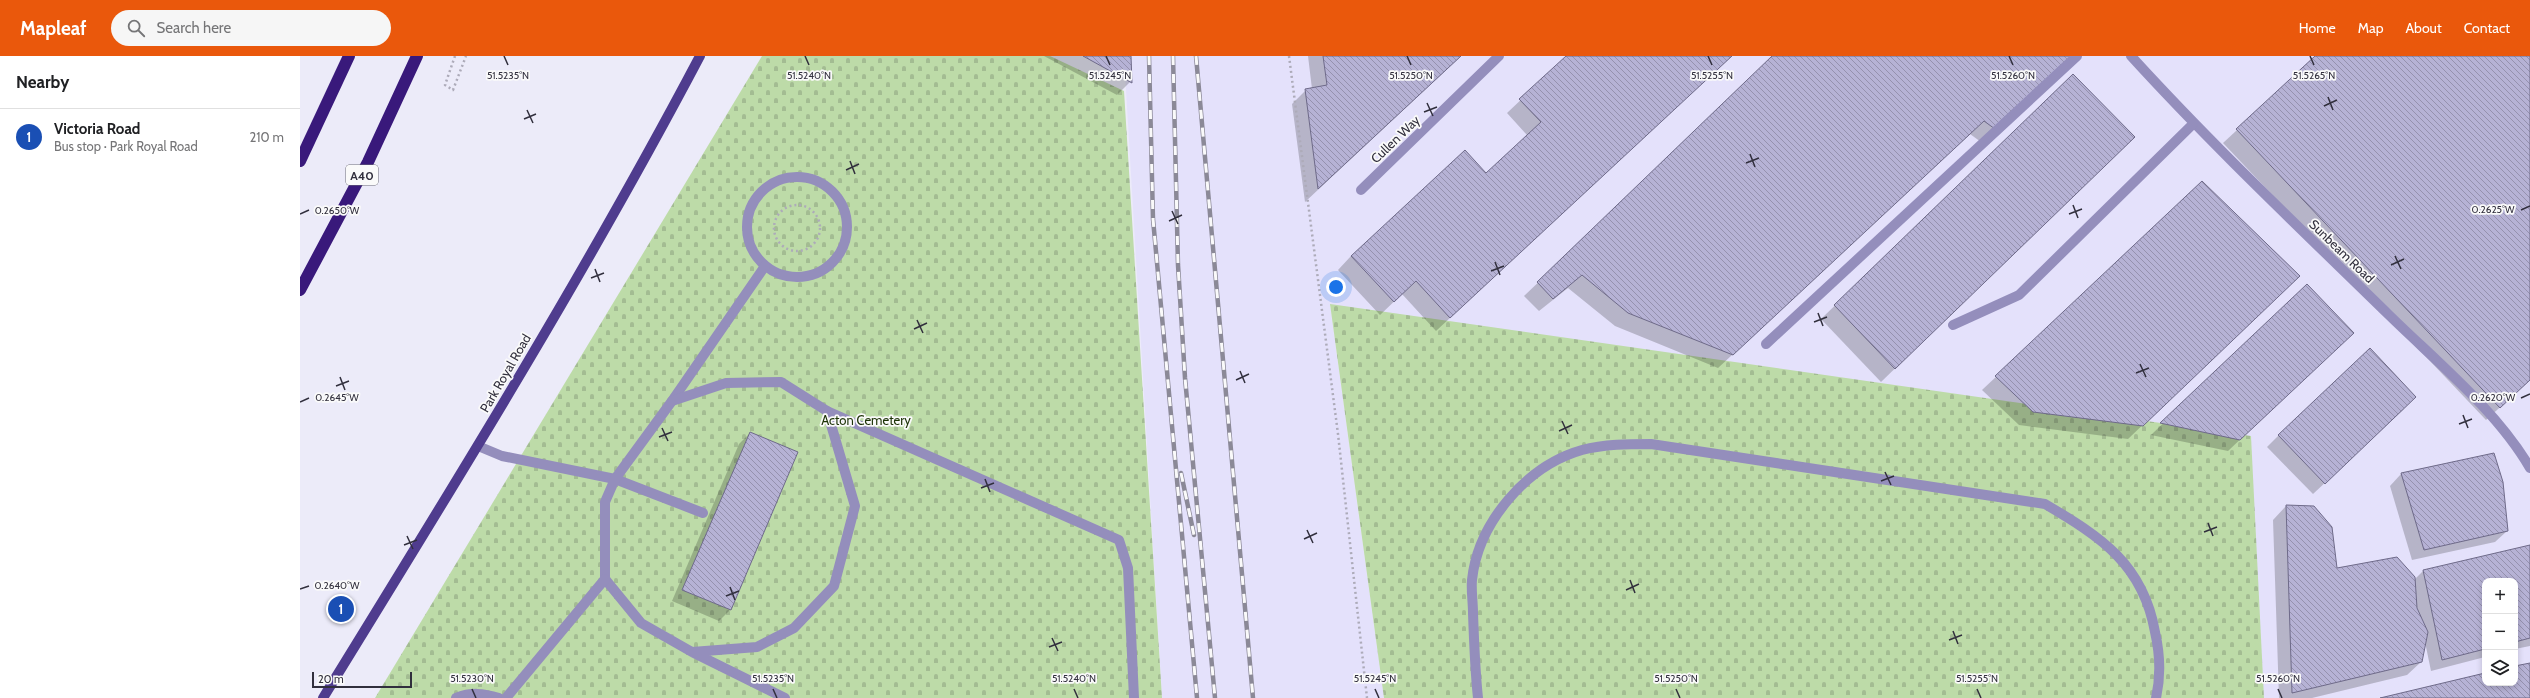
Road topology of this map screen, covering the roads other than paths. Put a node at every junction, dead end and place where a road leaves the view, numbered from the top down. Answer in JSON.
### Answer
{"nodes":[{"id":1,"x":349,"y":56,"type":"edge"},
{"id":2,"x":417,"y":56,"type":"edge"},
{"id":3,"x":700,"y":56,"type":"edge"},
{"id":4,"x":1499,"y":56,"type":"edge"},
{"id":5,"x":2077,"y":56,"type":"edge"},
{"id":6,"x":2131,"y":56,"type":"edge"},
{"id":7,"x":2193,"y":124,"type":"junction"},
{"id":8,"x":300,"y":161,"type":"edge"},
{"id":9,"x":1361,"y":190,"type":"dead end"},
{"id":10,"x":765,"y":266,"type":"junction"},
{"id":11,"x":300,"y":290,"type":"edge"},
{"id":12,"x":1953,"y":325,"type":"dead end"},
{"id":13,"x":1766,"y":344,"type":"dead end"},
{"id":14,"x":672,"y":401,"type":"junction"},
{"id":15,"x":828,"y":411,"type":"junction"},
{"id":16,"x":478,"y":446,"type":"junction"},
{"id":17,"x":2530,"y":468,"type":"edge"},
{"id":18,"x":615,"y":479,"type":"junction"},
{"id":19,"x":703,"y":513,"type":"dead end"},
{"id":20,"x":605,"y":579,"type":"junction"},
{"id":21,"x":692,"y":652,"type":"junction"},
{"id":22,"x":322,"y":698,"type":"edge"},
{"id":23,"x":456,"y":698,"type":"edge"},
{"id":24,"x":499,"y":698,"type":"edge"},
{"id":25,"x":506,"y":698,"type":"edge"},
{"id":26,"x":785,"y":698,"type":"edge"},
{"id":27,"x":1134,"y":698,"type":"edge"},
{"id":28,"x":1478,"y":698,"type":"edge"},
{"id":29,"x":2156,"y":698,"type":"edge"}],
"edges":[{"from":1,"to":8,"type":"highway"},
{"from":2,"to":11,"type":"highway","number":"A40"},
{"from":3,"to":16,"type":"main road","name":"Park Royal Road"},
{"from":4,"to":9,"type":"street","name":"Cullen Way"},
{"from":5,"to":13,"type":"street"},
{"from":6,"to":7,"type":"street","name":"Sunbeam Road"},
{"from":7,"to":12,"type":"street"},
{"from":7,"to":17,"type":"street","name":"Sunbeam Road"},
{"from":10,"to":10,"type":"street"},
{"from":10,"to":14,"type":"street"},
{"from":14,"to":15,"type":"street"},
{"from":14,"to":18,"type":"street"},
{"from":15,"to":21,"type":"street"},
{"from":15,"to":27,"type":"street"},
{"from":16,"to":18,"type":"street"},
{"from":16,"to":22,"type":"main road","name":"Park Royal Road"},
{"from":18,"to":19,"type":"street"},
{"from":18,"to":20,"type":"street"},
{"from":20,"to":21,"type":"street"},
{"from":20,"to":25,"type":"street"},
{"from":21,"to":26,"type":"street"},
{"from":23,"to":24,"type":"street"},
{"from":28,"to":29,"type":"street"}]}
